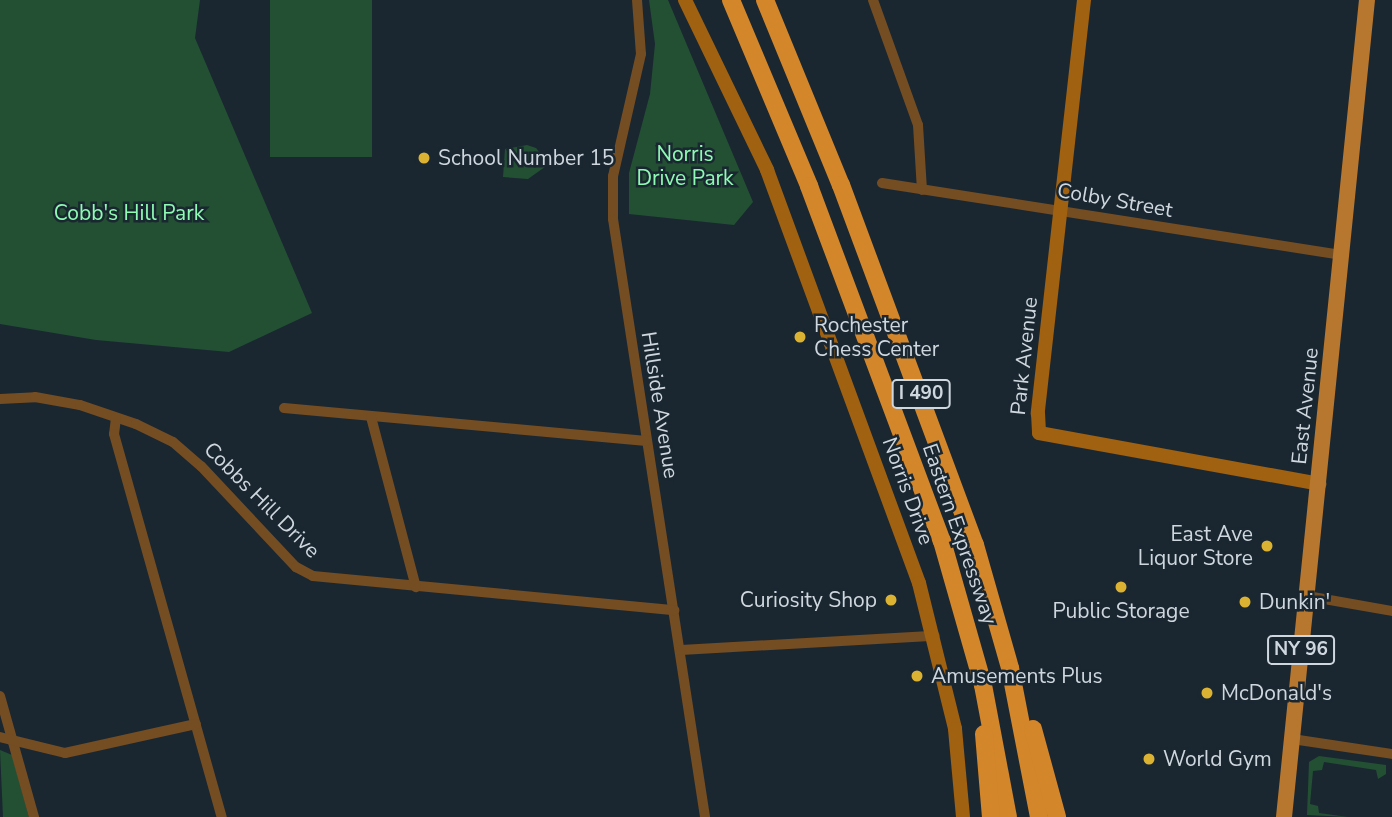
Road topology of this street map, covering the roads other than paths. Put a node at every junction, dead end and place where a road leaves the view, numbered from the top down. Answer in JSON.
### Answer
{"nodes":[{"id":1,"x":637,"y":0,"type":"edge"},
{"id":2,"x":685,"y":0,"type":"edge"},
{"id":3,"x":731,"y":0,"type":"edge"},
{"id":4,"x":765,"y":0,"type":"edge"},
{"id":5,"x":873,"y":0,"type":"edge"},
{"id":6,"x":1084,"y":0,"type":"edge"},
{"id":7,"x":1367,"y":0,"type":"edge"},
{"id":8,"x":882,"y":183,"type":"dead end"},
{"id":9,"x":922,"y":190,"type":"junction"},
{"id":10,"x":1062,"y":209,"type":"junction"},
{"id":11,"x":1342,"y":255,"type":"junction"},
{"id":12,"x":0,"y":399,"type":"edge"},
{"id":13,"x":284,"y":408,"type":"dead end"},
{"id":14,"x":371,"y":417,"type":"junction"},
{"id":15,"x":116,"y":418,"type":"junction"},
{"id":16,"x":646,"y":441,"type":"junction"},
{"id":17,"x":1319,"y":484,"type":"junction"},
{"id":18,"x":416,"y":587,"type":"junction"},
{"id":19,"x":1307,"y":596,"type":"junction"},
{"id":20,"x":994,"y":606,"type":"junction"},
{"id":21,"x":674,"y":610,"type":"junction"},
{"id":22,"x":1392,"y":611,"type":"edge"},
{"id":23,"x":935,"y":636,"type":"junction"},
{"id":24,"x":681,"y":650,"type":"junction"},
{"id":25,"x":978,"y":664,"type":"junction"},
{"id":26,"x":0,"y":696,"type":"edge"},
{"id":27,"x":196,"y":724,"type":"junction"},
{"id":28,"x":0,"y":737,"type":"edge"},
{"id":29,"x":1292,"y":739,"type":"junction"},
{"id":30,"x":14,"y":743,"type":"junction"},
{"id":31,"x":1392,"y":754,"type":"edge"},
{"id":32,"x":34,"y":817,"type":"edge"},
{"id":33,"x":222,"y":817,"type":"edge"},
{"id":34,"x":705,"y":817,"type":"edge"},
{"id":35,"x":963,"y":817,"type":"edge"},
{"id":36,"x":991,"y":817,"type":"edge"},
{"id":37,"x":1008,"y":817,"type":"edge"},
{"id":38,"x":1039,"y":817,"type":"edge"},
{"id":39,"x":1057,"y":817,"type":"edge"},
{"id":40,"x":1284,"y":817,"type":"edge"}],
"edges":[{"from":1,"to":16,"type":"street","name":"Hillside Avenue"},
{"from":2,"to":23,"type":"street","name":"Norris Drive"},
{"from":3,"to":25,"type":"highway","name":"Eastern Expressway","number":"I 490"},
{"from":4,"to":20,"type":"highway","name":"Eastern Expressway","number":"I 490"},
{"from":5,"to":9,"type":"street"},
{"from":6,"to":10,"type":"street","name":"Park Avenue"},
{"from":7,"to":11,"type":"main road","name":"East Avenue","number":"NY 96"},
{"from":8,"to":9,"type":"street","name":"Colby Street"},
{"from":9,"to":10,"type":"street","name":"Colby Street"},
{"from":10,"to":11,"type":"street","name":"Colby Street"},
{"from":10,"to":17,"type":"street","name":"Park Avenue"},
{"from":11,"to":17,"type":"main road","name":"East Avenue","number":"NY 96"},
{"from":12,"to":15,"type":"street","name":"Cobbs Hill Drive"},
{"from":13,"to":14,"type":"street"},
{"from":14,"to":16,"type":"street"},
{"from":14,"to":18,"type":"street"},
{"from":15,"to":18,"type":"street","name":"Cobbs Hill Drive"},
{"from":15,"to":27,"type":"street"},
{"from":16,"to":21,"type":"street","name":"Hillside Avenue"},
{"from":17,"to":19,"type":"main road","name":"East Avenue","number":"NY 96"},
{"from":18,"to":21,"type":"street","name":"Cobbs Hill Drive"},
{"from":19,"to":22,"type":"street"},
{"from":19,"to":29,"type":"main road","name":"East Avenue","number":"NY 96"},
{"from":20,"to":38,"type":"highway","name":"Eastern Expressway","number":"I 490"},
{"from":20,"to":39,"type":"highway"},
{"from":21,"to":24,"type":"street","name":"Hillside Avenue"},
{"from":23,"to":24,"type":"street"},
{"from":23,"to":35,"type":"street","name":"Norris Drive"},
{"from":24,"to":34,"type":"street","name":"Hillside Avenue"},
{"from":25,"to":36,"type":"highway"},
{"from":25,"to":37,"type":"highway","name":"Eastern Expressway","number":"I 490"},
{"from":26,"to":30,"type":"street"},
{"from":27,"to":30,"type":"street"},
{"from":27,"to":33,"type":"street"},
{"from":28,"to":30,"type":"street"},
{"from":29,"to":31,"type":"street"},
{"from":29,"to":40,"type":"main road","name":"East Avenue","number":"NY 96"},
{"from":30,"to":32,"type":"street"}]}
